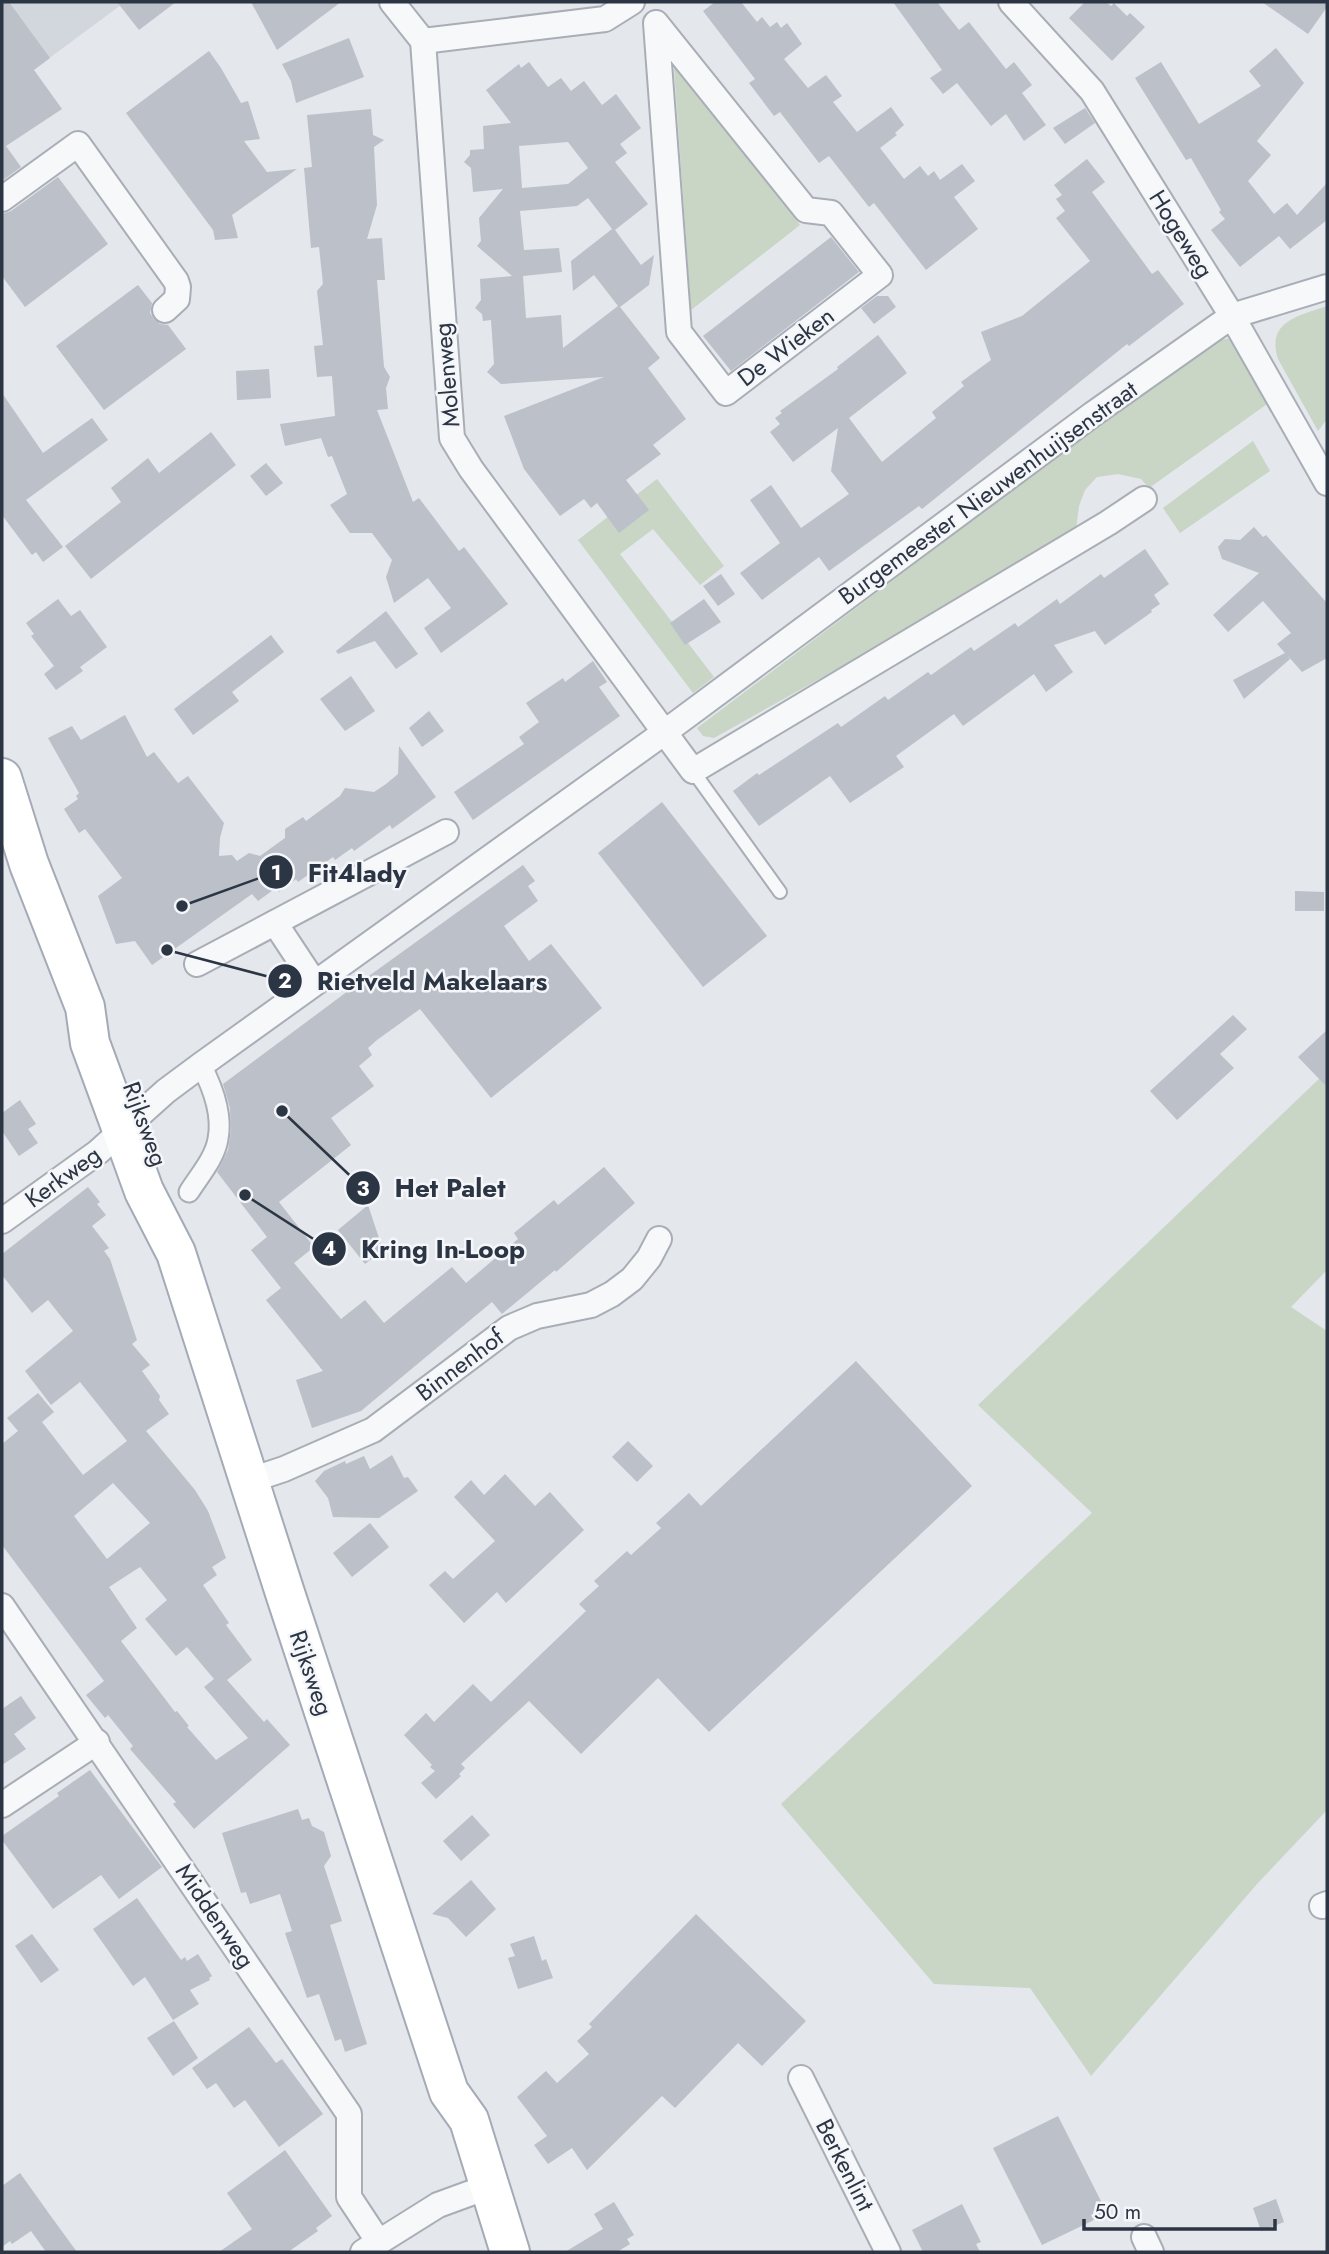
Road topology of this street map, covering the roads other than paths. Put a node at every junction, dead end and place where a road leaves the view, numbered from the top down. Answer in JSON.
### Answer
{"nodes":[{"id":1,"x":393,"y":2,"type":"edge"},
{"id":2,"x":632,"y":2,"type":"edge"},
{"id":3,"x":640,"y":2,"type":"edge"},
{"id":4,"x":1011,"y":2,"type":"edge"},
{"id":5,"x":656,"y":23,"type":"junction"},
{"id":6,"x":423,"y":41,"type":"junction"},
{"id":7,"x":2,"y":199,"type":"edge"},
{"id":8,"x":1327,"y":287,"type":"edge"},
{"id":9,"x":165,"y":310,"type":"dead end"},
{"id":10,"x":1232,"y":316,"type":"junction"},
{"id":11,"x":1327,"y":483,"type":"edge"},
{"id":12,"x":1144,"y":499,"type":"dead end"},
{"id":13,"x":665,"y":732,"type":"junction"},
{"id":14,"x":693,"y":771,"type":"junction"},
{"id":15,"x":2,"y":778,"type":"edge"},
{"id":16,"x":446,"y":832,"type":"dead end"},
{"id":17,"x":780,"y":892,"type":"dead end"},
{"id":18,"x":275,"y":923,"type":"junction"},
{"id":19,"x":197,"y":964,"type":"dead end"},
{"id":20,"x":314,"y":982,"type":"junction"},
{"id":21,"x":201,"y":1065,"type":"junction"},
{"id":22,"x":131,"y":1122,"type":"junction"},
{"id":23,"x":189,"y":1192,"type":"dead end"},
{"id":24,"x":2,"y":1221,"type":"edge"},
{"id":25,"x":659,"y":1239,"type":"dead end"},
{"id":26,"x":248,"y":1481,"type":"junction"},
{"id":27,"x":2,"y":1606,"type":"edge"},
{"id":28,"x":97,"y":1742,"type":"junction"},
{"id":29,"x":2,"y":1805,"type":"edge"},
{"id":30,"x":801,"y":2078,"type":"dead end"},
{"id":31,"x":478,"y":2190,"type":"junction"},
{"id":32,"x":371,"y":2247,"type":"edge"},
{"id":33,"x":484,"y":2252,"type":"edge"},
{"id":34,"x":510,"y":2252,"type":"edge"},
{"id":35,"x":888,"y":2252,"type":"edge"}],
"edges":[{"from":1,"to":6,"type":"street"},
{"from":2,"to":6,"type":"street"},
{"from":3,"to":5,"type":"street","name":"De Wieken"},
{"from":4,"to":10,"type":"street","name":"Hogeweg"},
{"from":5,"to":5,"type":"street","name":"De Wieken"},
{"from":6,"to":13,"type":"street","name":"Molenweg"},
{"from":7,"to":9,"type":"street"},
{"from":8,"to":10,"type":"street","name":"Burgemeester Nieuwenhuijsenstraat"},
{"from":10,"to":11,"type":"street","name":"Hogeweg"},
{"from":10,"to":13,"type":"street","name":"Burgemeester Nieuwenhuijsenstraat"},
{"from":12,"to":14,"type":"street"},
{"from":13,"to":14,"type":"street"},
{"from":13,"to":20,"type":"street","name":"Burgemeester Nieuwenhuijsenstraat"},
{"from":14,"to":17,"type":"lane"},
{"from":15,"to":22,"type":"main road","name":"Rijksweg"},
{"from":16,"to":18,"type":"street"},
{"from":18,"to":19,"type":"street"},
{"from":18,"to":20,"type":"street"},
{"from":20,"to":21,"type":"street","name":"Burgemeester Nieuwenhuijsenstraat"},
{"from":21,"to":22,"type":"street","name":"Burgemeester Nieuwenhuijsenstraat"},
{"from":21,"to":23,"type":"street"},
{"from":22,"to":24,"type":"street","name":"Kerkweg"},
{"from":22,"to":26,"type":"main road","name":"Rijksweg"},
{"from":25,"to":26,"type":"street","name":"Binnenhof"},
{"from":26,"to":31,"type":"main road","name":"Rijksweg"},
{"from":27,"to":28,"type":"street","name":"Middenweg"},
{"from":28,"to":29,"type":"street"},
{"from":28,"to":32,"type":"street","name":"Middenweg"},
{"from":30,"to":35,"type":"street","name":"Berkenlint"},
{"from":31,"to":32,"type":"street"},
{"from":31,"to":33,"type":"main road","name":"Rijksweg"},
{"from":31,"to":34,"type":"main road","name":"Rijksweg"}]}
